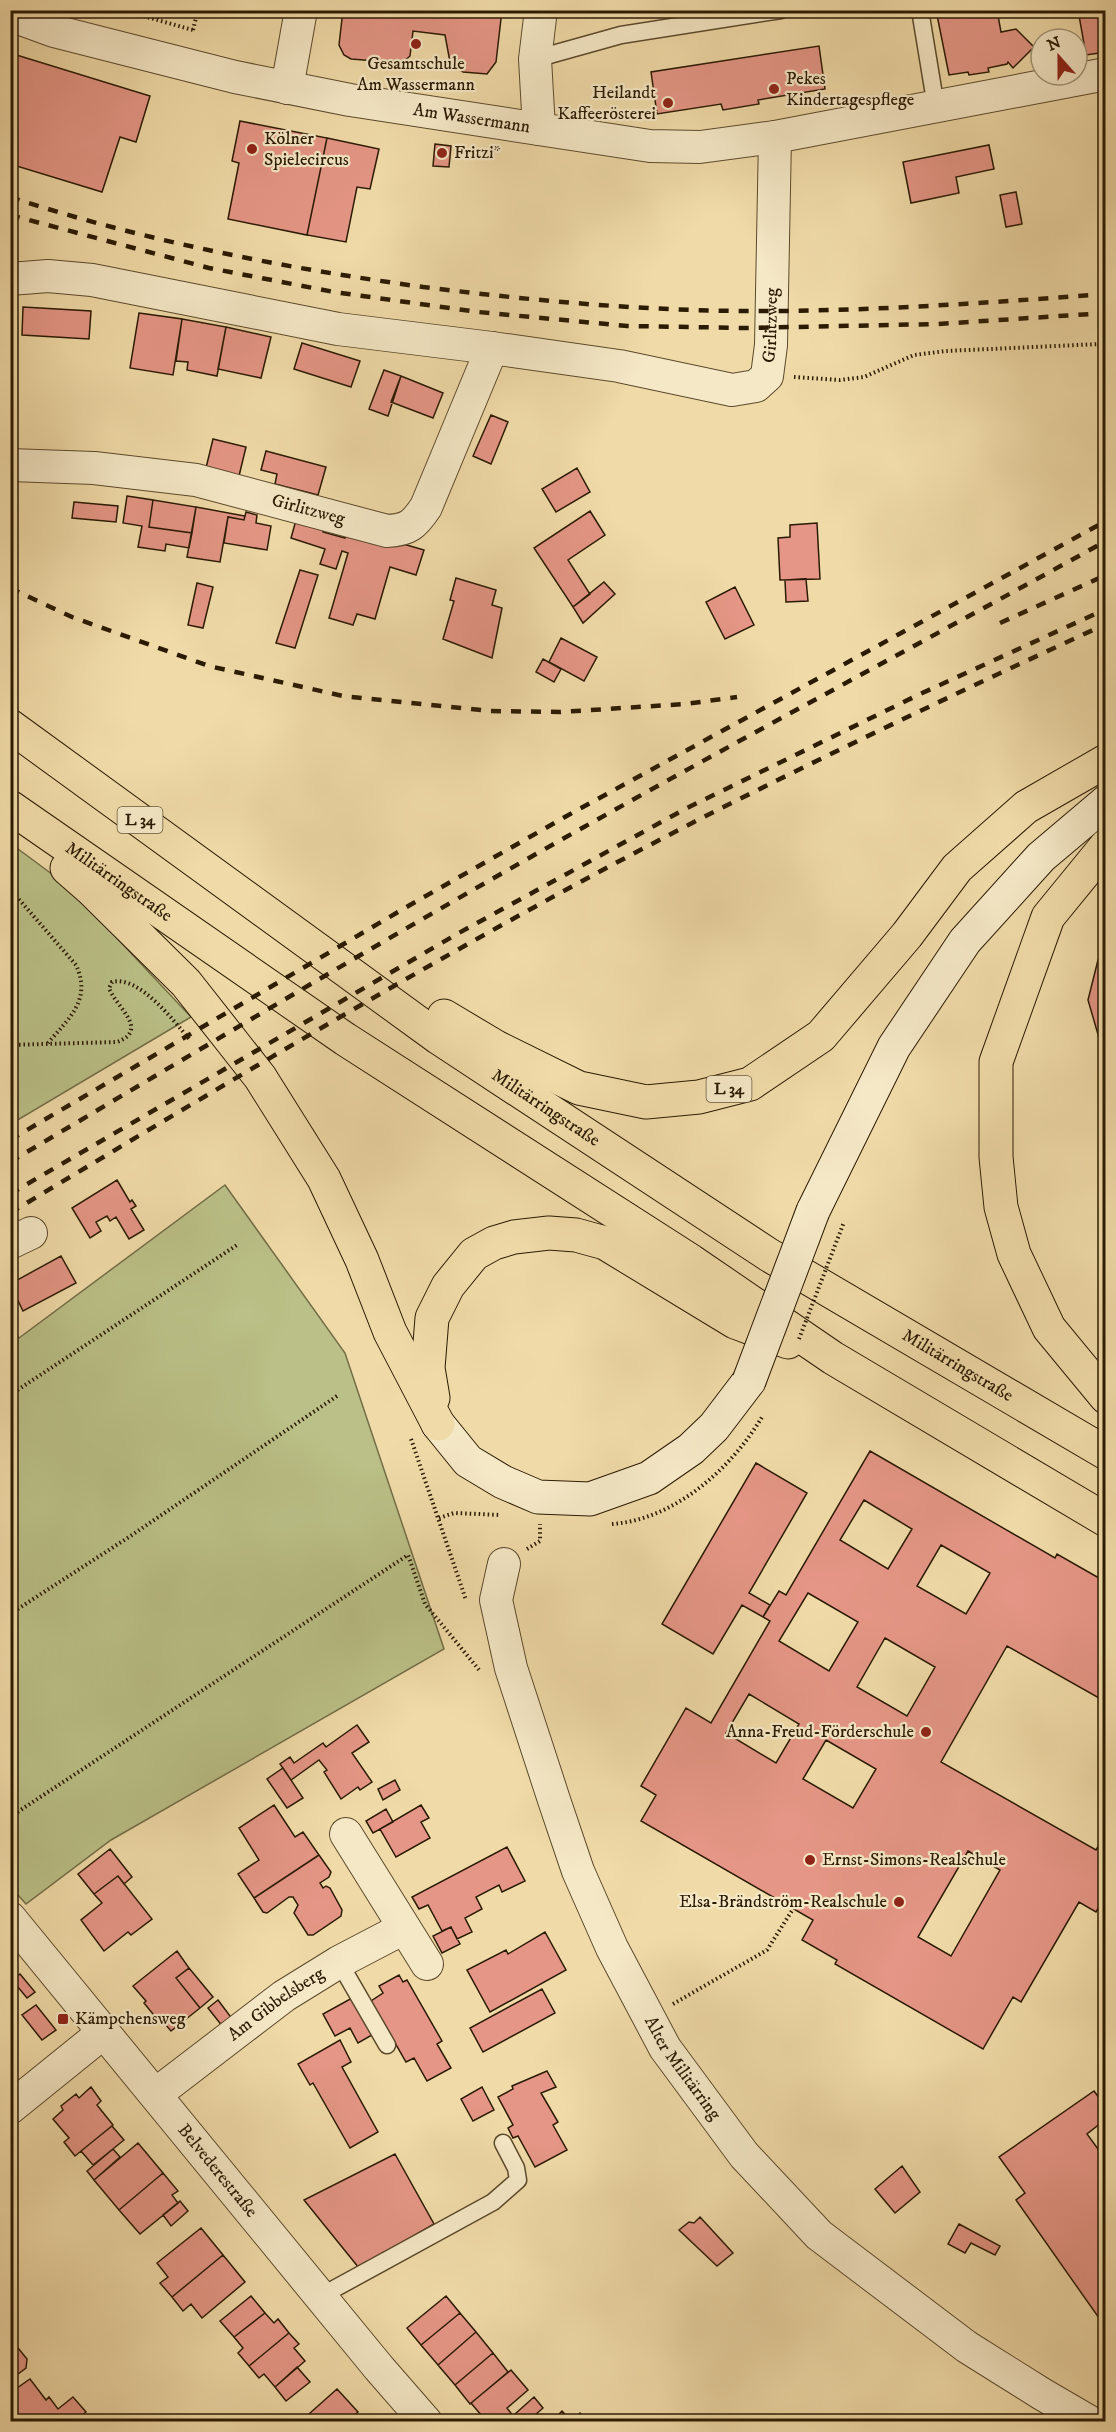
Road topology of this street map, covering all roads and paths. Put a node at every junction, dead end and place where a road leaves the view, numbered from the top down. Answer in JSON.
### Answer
{"nodes":[{"id":1,"x":122,"y":10,"type":"edge"},
{"id":2,"x":301,"y":10,"type":"edge"},
{"id":3,"x":541,"y":10,"type":"edge"},
{"id":4,"x":781,"y":10,"type":"edge"},
{"id":5,"x":920,"y":10,"type":"edge"},
{"id":6,"x":10,"y":15,"type":"edge"},
{"id":7,"x":57,"y":21,"type":"edge"},
{"id":8,"x":193,"y":30,"type":"dead end"},
{"id":9,"x":535,"y":59,"type":"junction"},
{"id":10,"x":1106,"y":74,"type":"edge"},
{"id":11,"x":287,"y":88,"type":"junction"},
{"id":12,"x":936,"y":106,"type":"junction"},
{"id":13,"x":538,"y":129,"type":"junction"},
{"id":14,"x":775,"y":137,"type":"junction"},
{"id":15,"x":10,"y":279,"type":"edge"},
{"id":16,"x":492,"y":348,"type":"junction"},
{"id":17,"x":1106,"y":349,"type":"edge"},
{"id":18,"x":766,"y":376,"type":"junction"},
{"id":19,"x":10,"y":465,"type":"edge"},
{"id":20,"x":10,"y":726,"type":"edge"},
{"id":21,"x":1106,"y":761,"type":"edge"},
{"id":22,"x":1106,"y":802,"type":"edge"},
{"id":23,"x":10,"y":807,"type":"edge"},
{"id":24,"x":10,"y":820,"type":"edge"},
{"id":25,"x":1106,"y":846,"type":"edge"},
{"id":26,"x":10,"y":889,"type":"edge"},
{"id":27,"x":269,"y":914,"type":"junction"},
{"id":28,"x":47,"y":1044,"type":"junction"},
{"id":29,"x":10,"y":1045,"type":"edge"},
{"id":30,"x":195,"y":1046,"type":"dead end"},
{"id":31,"x":237,"y":1245,"type":"dead end"},
{"id":32,"x":833,"y":1358,"type":"junction"},
{"id":33,"x":10,"y":1395,"type":"edge"},
{"id":34,"x":338,"y":1396,"type":"dead end"},
{"id":35,"x":1106,"y":1397,"type":"edge"},
{"id":36,"x":424,"y":1431,"type":"junction"},
{"id":37,"x":1106,"y":1453,"type":"edge"},
{"id":38,"x":540,"y":1520,"type":"dead end"},
{"id":39,"x":1106,"y":1520,"type":"edge"},
{"id":40,"x":540,"y":1540,"type":"dead end"},
{"id":41,"x":504,"y":1564,"type":"dead end"},
{"id":42,"x":468,"y":1605,"type":"dead end"},
{"id":43,"x":10,"y":1614,"type":"edge"},
{"id":44,"x":511,"y":1668,"type":"junction"},
{"id":45,"x":10,"y":1817,"type":"edge"},
{"id":46,"x":346,"y":1834,"type":"dead end"},
{"id":47,"x":793,"y":1909,"type":"dead end"},
{"id":48,"x":10,"y":1918,"type":"edge"},
{"id":49,"x":404,"y":1928,"type":"junction"},
{"id":50,"x":339,"y":1962,"type":"junction"},
{"id":51,"x":427,"y":1964,"type":"dead end"},
{"id":52,"x":670,"y":2006,"type":"dead end"},
{"id":53,"x":104,"y":2032,"type":"junction"},
{"id":54,"x":387,"y":2045,"type":"dead end"},
{"id":55,"x":156,"y":2094,"type":"junction"},
{"id":56,"x":10,"y":2108,"type":"edge"},
{"id":57,"x":503,"y":2143,"type":"dead end"},
{"id":58,"x":1106,"y":2146,"type":"edge"},
{"id":59,"x":1099,"y":2151,"type":"dead end"},
{"id":60,"x":321,"y":2296,"type":"junction"},
{"id":61,"x":426,"y":2421,"type":"edge"},
{"id":62,"x":1090,"y":2421,"type":"edge"}],
"edges":[{"from":1,"to":8,"type":"path"},
{"from":2,"to":11,"type":"street"},
{"from":3,"to":9,"type":"street","name":"Am Wassermann"},
{"from":4,"to":9,"type":"lane"},
{"from":5,"to":12,"type":"lane"},
{"from":6,"to":7,"type":"street","name":"Am Wassermann"},
{"from":7,"to":11,"type":"street","name":"Am Wassermann"},
{"from":9,"to":13,"type":"street","name":"Am Wassermann"},
{"from":10,"to":12,"type":"street"},
{"from":11,"to":13,"type":"street","name":"Am Wassermann"},
{"from":12,"to":14,"type":"street"},
{"from":13,"to":14,"type":"street"},
{"from":14,"to":18,"type":"street","name":"Girlitzweg"},
{"from":15,"to":16,"type":"street","name":"Girlitzweg"},
{"from":16,"to":18,"type":"street","name":"Girlitzweg"},
{"from":16,"to":19,"type":"street","name":"Girlitzweg"},
{"from":17,"to":18,"type":"path"},
{"from":20,"to":27,"type":"highway","name":"Militärringstraße","number":"L 34"},
{"from":21,"to":27,"type":"highway","number":"L 34"},
{"from":22,"to":36,"type":"main road","bridge":true},
{"from":23,"to":32,"type":"highway","name":"Militärringstraße"},
{"from":24,"to":36,"type":"highway"},
{"from":25,"to":35,"type":"highway"},
{"from":26,"to":28,"type":"path"},
{"from":27,"to":37,"type":"highway","name":"Militärringstraße","number":"L 34"},
{"from":28,"to":29,"type":"path"},
{"from":28,"to":30,"type":"path"},
{"from":31,"to":33,"type":"path"},
{"from":32,"to":36,"type":"highway"},
{"from":32,"to":39,"type":"highway","name":"Militärringstraße"},
{"from":34,"to":43,"type":"path"},
{"from":36,"to":42,"type":"path"},
{"from":38,"to":40,"type":"path"},
{"from":41,"to":44,"type":"street","name":"Alter Militärring"},
{"from":44,"to":45,"type":"path"},
{"from":44,"to":62,"type":"street","name":"Alter Militärring"},
{"from":46,"to":49,"type":"street"},
{"from":47,"to":52,"type":"path"},
{"from":48,"to":53,"type":"street","name":"Belvederestraße"},
{"from":49,"to":50,"type":"street","name":"Am Gibbelsberg"},
{"from":49,"to":51,"type":"street"},
{"from":50,"to":54,"type":"lane"},
{"from":50,"to":55,"type":"street","name":"Am Gibbelsberg"},
{"from":53,"to":55,"type":"street","name":"Belvederestraße"},
{"from":53,"to":56,"type":"street"},
{"from":55,"to":60,"type":"street","name":"Belvederestraße"},
{"from":57,"to":60,"type":"lane"},
{"from":58,"to":59,"type":"path"},
{"from":60,"to":61,"type":"street","name":"Belvederestraße"}]}
